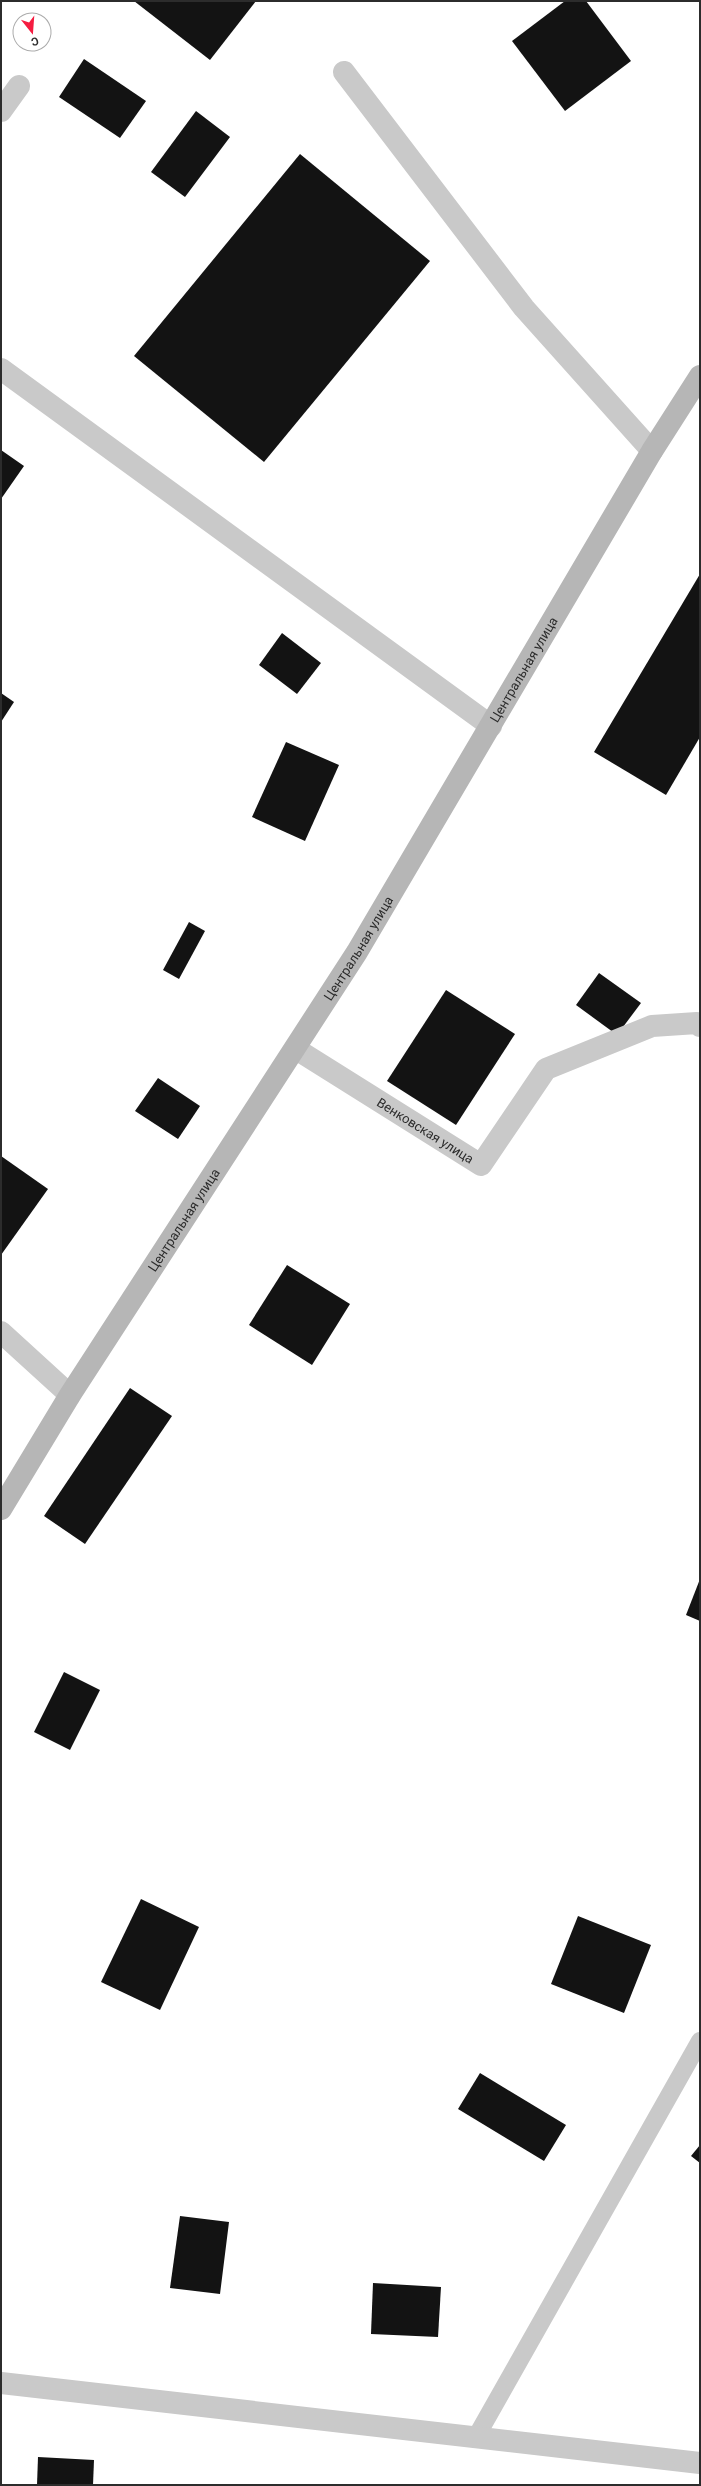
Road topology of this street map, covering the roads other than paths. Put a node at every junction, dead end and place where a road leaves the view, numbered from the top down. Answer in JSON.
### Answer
{"nodes":[{"id":1,"x":344,"y":72,"type":"dead end"},
{"id":2,"x":19,"y":86,"type":"dead end"},
{"id":3,"x":1,"y":111,"type":"edge"},
{"id":4,"x":1,"y":369,"type":"edge"},
{"id":5,"x":700,"y":376,"type":"edge"},
{"id":6,"x":652,"y":452,"type":"junction"},
{"id":7,"x":491,"y":726,"type":"junction"},
{"id":8,"x":700,"y":1026,"type":"edge"},
{"id":9,"x":296,"y":1049,"type":"junction"},
{"id":10,"x":1,"y":1332,"type":"edge"},
{"id":11,"x":70,"y":1395,"type":"junction"},
{"id":12,"x":1,"y":1509,"type":"edge"},
{"id":13,"x":700,"y":2041,"type":"edge"},
{"id":14,"x":1,"y":2383,"type":"edge"},
{"id":15,"x":475,"y":2439,"type":"junction"},
{"id":16,"x":700,"y":2463,"type":"edge"}],
"edges":[{"from":1,"to":6,"type":"street"},
{"from":2,"to":3,"type":"street"},
{"from":4,"to":7,"type":"street"},
{"from":5,"to":6,"type":"main road","name":"Центральная улица"},
{"from":6,"to":7,"type":"main road","name":"Центральная улица"},
{"from":7,"to":9,"type":"main road","name":"Центральная улица"},
{"from":8,"to":9,"type":"street","name":"Венковская улица"},
{"from":9,"to":11,"type":"main road","name":"Центральная улица"},
{"from":10,"to":11,"type":"street"},
{"from":11,"to":12,"type":"main road","name":"Центральная улица"},
{"from":13,"to":15,"type":"lane"},
{"from":14,"to":15,"type":"street"},
{"from":15,"to":16,"type":"street"}]}
